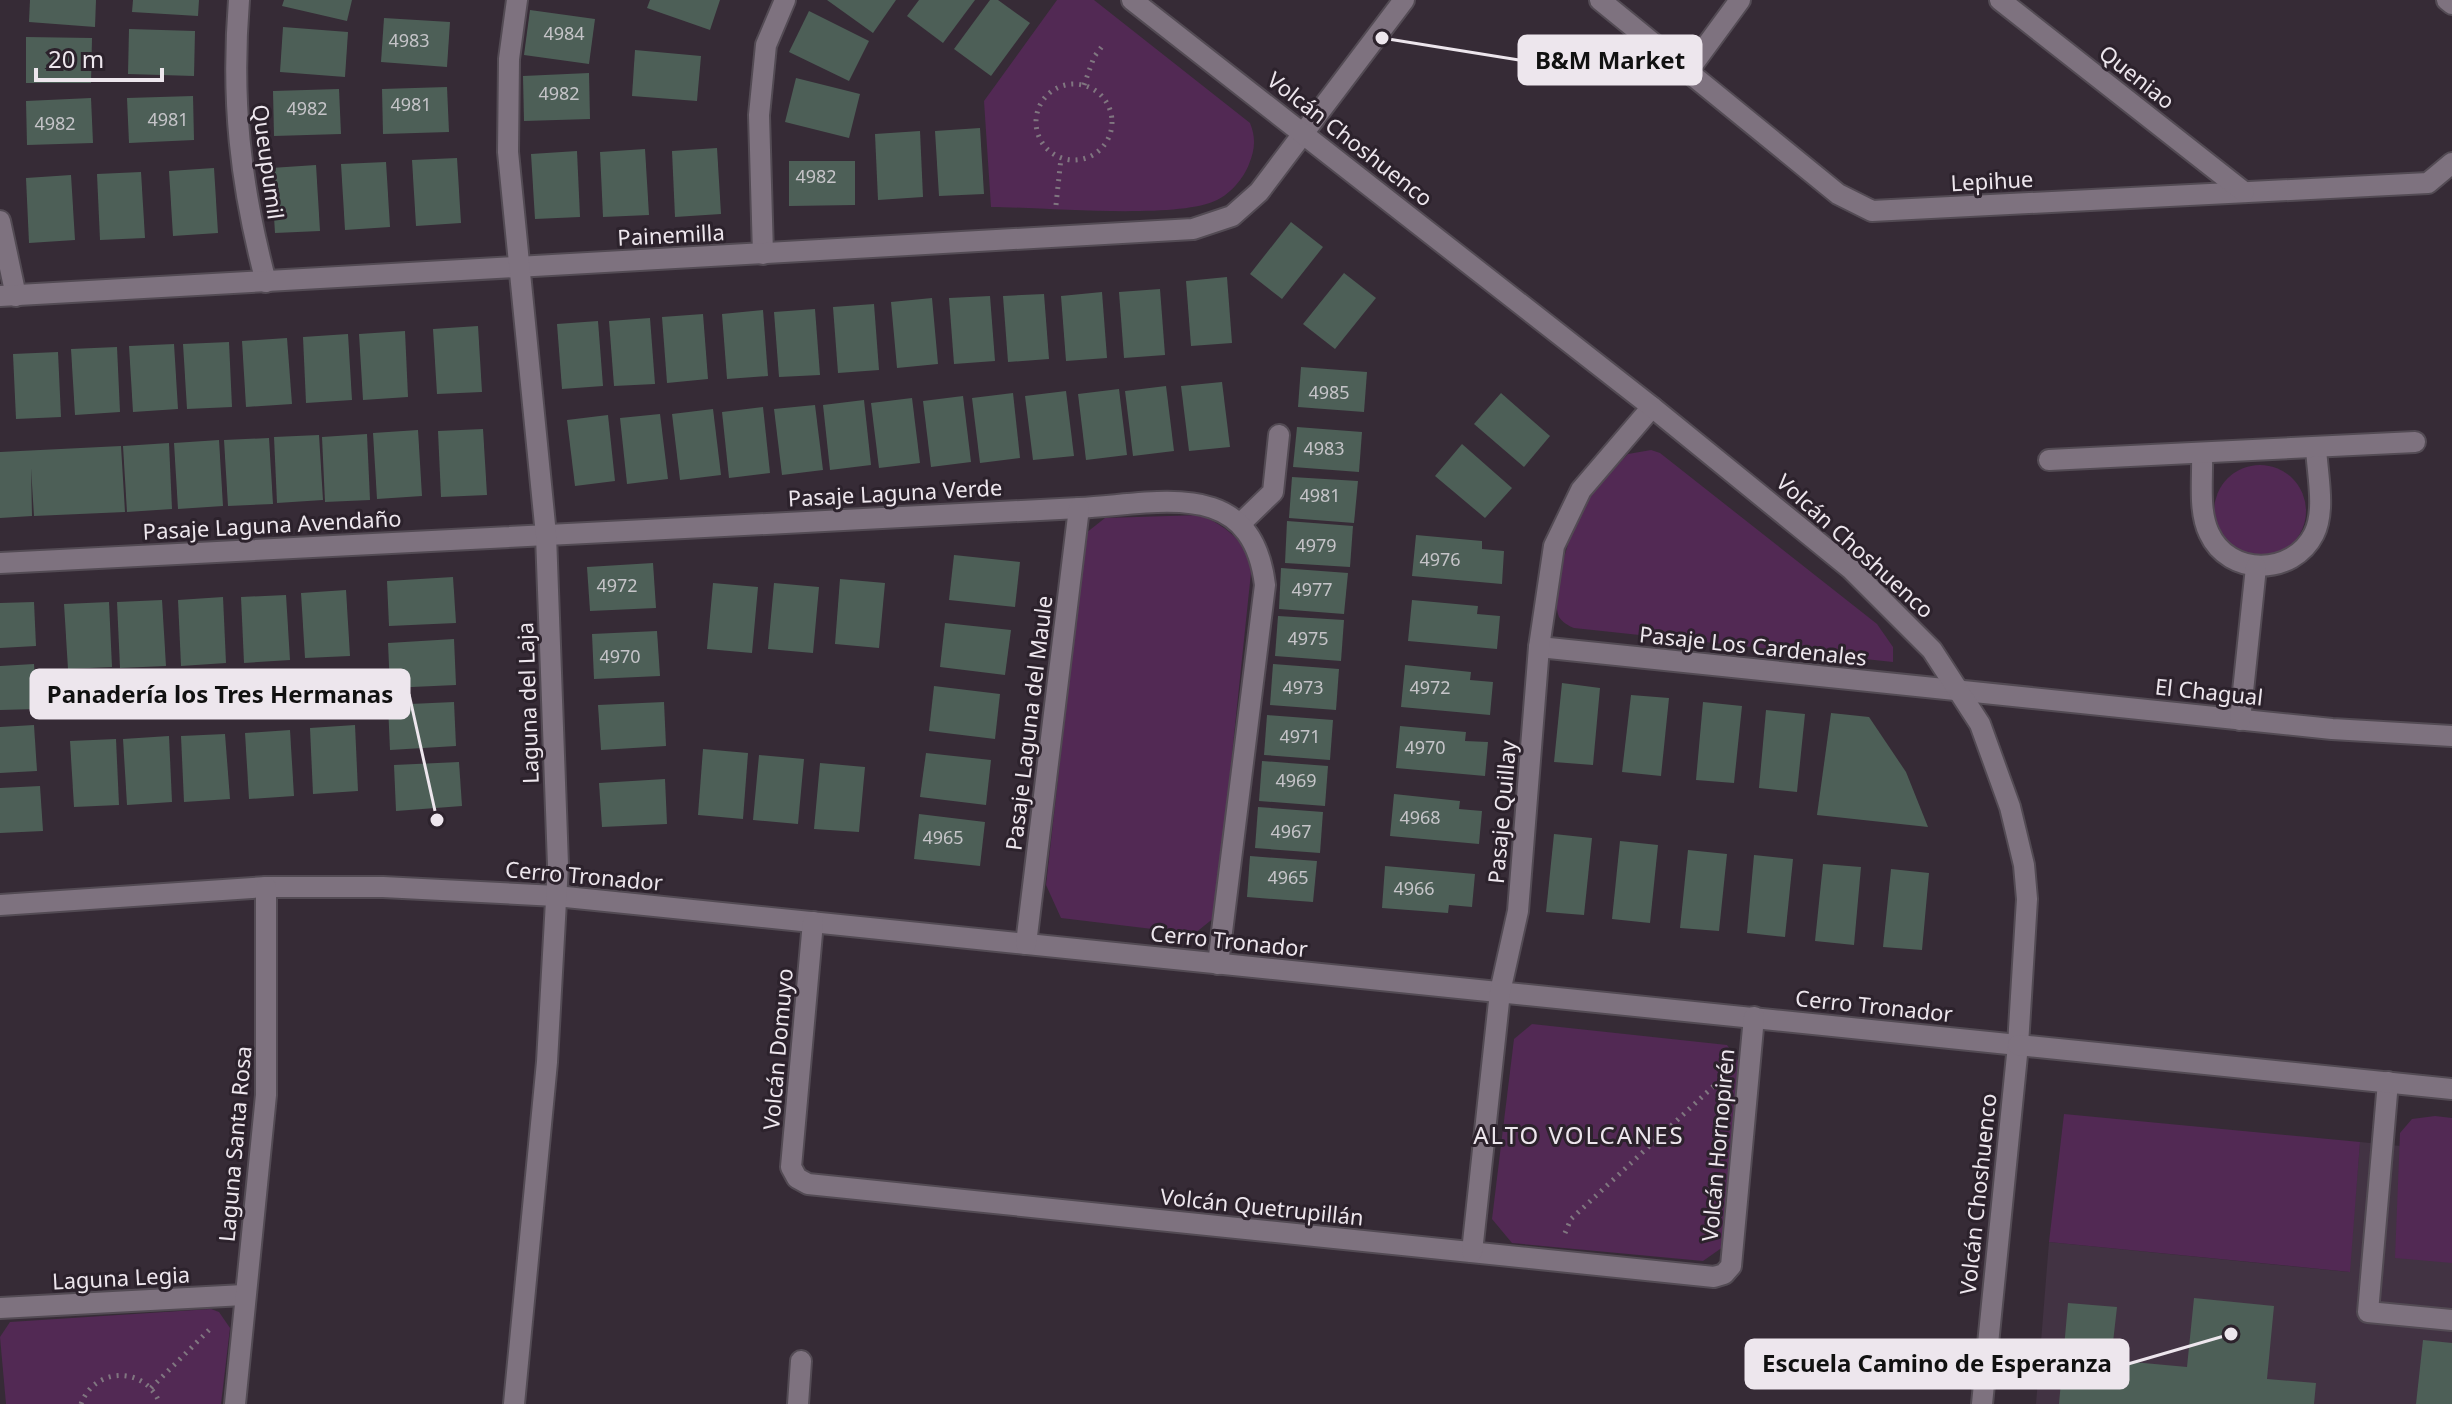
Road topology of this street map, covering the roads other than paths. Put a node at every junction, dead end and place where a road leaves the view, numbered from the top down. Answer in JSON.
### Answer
{"nodes":[{"id":1,"x":239,"y":0,"type":"edge"},
{"id":2,"x":517,"y":0,"type":"edge"},
{"id":3,"x":785,"y":0,"type":"edge"},
{"id":4,"x":1132,"y":0,"type":"edge"},
{"id":5,"x":1404,"y":0,"type":"edge"},
{"id":6,"x":1600,"y":0,"type":"edge"},
{"id":7,"x":1740,"y":0,"type":"edge"},
{"id":8,"x":2000,"y":0,"type":"edge"},
{"id":9,"x":2447,"y":0,"type":"edge"},
{"id":10,"x":2452,"y":4,"type":"edge"},
{"id":11,"x":1688,"y":71,"type":"junction"},
{"id":12,"x":1306,"y":134,"type":"junction"},
{"id":13,"x":2452,"y":163,"type":"edge"},
{"id":14,"x":2244,"y":192,"type":"junction"},
{"id":15,"x":0,"y":221,"type":"edge"},
{"id":16,"x":763,"y":254,"type":"junction"},
{"id":17,"x":522,"y":267,"type":"junction"},
{"id":18,"x":266,"y":282,"type":"junction"},
{"id":19,"x":8,"y":296,"type":"edge"},
{"id":20,"x":1652,"y":407,"type":"junction"},
{"id":21,"x":1279,"y":435,"type":"dead end"},
{"id":22,"x":2415,"y":442,"type":"dead end"},
{"id":23,"x":2316,"y":447,"type":"junction"},
{"id":24,"x":2202,"y":453,"type":"junction"},
{"id":25,"x":2049,"y":460,"type":"dead end"},
{"id":26,"x":1079,"y":508,"type":"junction"},
{"id":27,"x":1241,"y":523,"type":"junction"},
{"id":28,"x":546,"y":535,"type":"junction"},
{"id":29,"x":0,"y":563,"type":"edge"},
{"id":30,"x":2256,"y":567,"type":"junction"},
{"id":31,"x":1539,"y":647,"type":"junction"},
{"id":32,"x":1961,"y":692,"type":"junction"},
{"id":33,"x":2240,"y":720,"type":"junction"},
{"id":34,"x":2452,"y":736,"type":"edge"},
{"id":35,"x":266,"y":887,"type":"junction"},
{"id":36,"x":556,"y":896,"type":"junction"},
{"id":37,"x":0,"y":905,"type":"edge"},
{"id":38,"x":813,"y":922,"type":"junction"},
{"id":39,"x":1026,"y":944,"type":"junction"},
{"id":40,"x":1218,"y":964,"type":"junction"},
{"id":41,"x":1500,"y":992,"type":"junction"},
{"id":42,"x":1754,"y":1017,"type":"junction"},
{"id":43,"x":2018,"y":1045,"type":"junction"},
{"id":44,"x":2388,"y":1082,"type":"junction"},
{"id":45,"x":2452,"y":1089,"type":"edge"},
{"id":46,"x":797,"y":1178,"type":"joint"},
{"id":47,"x":1472,"y":1252,"type":"junction"},
{"id":48,"x":1724,"y":1274,"type":"joint"},
{"id":49,"x":244,"y":1295,"type":"junction"},
{"id":50,"x":0,"y":1308,"type":"edge"},
{"id":51,"x":2452,"y":1320,"type":"edge"},
{"id":52,"x":801,"y":1361,"type":"dead end"},
{"id":53,"x":235,"y":1404,"type":"edge"},
{"id":54,"x":514,"y":1404,"type":"edge"},
{"id":55,"x":798,"y":1404,"type":"edge"},
{"id":56,"x":1982,"y":1404,"type":"edge"}],
"edges":[{"from":1,"to":18,"type":"street","name":"Queupumil"},
{"from":2,"to":17,"type":"street","name":"Laguna del Laja"},
{"from":3,"to":16,"type":"street"},
{"from":4,"to":12,"type":"street","name":"Volcán Choshuenco"},
{"from":5,"to":12,"type":"street","name":"Painemilla"},
{"from":6,"to":11,"type":"street","name":"Lepihue"},
{"from":7,"to":11,"type":"street"},
{"from":8,"to":14,"type":"street","name":"Queniao"},
{"from":9,"to":10,"type":"street"},
{"from":11,"to":14,"type":"street","name":"Lepihue"},
{"from":12,"to":16,"type":"street","name":"Painemilla"},
{"from":12,"to":20,"type":"street","name":"Volcán Choshuenco"},
{"from":13,"to":14,"type":"street","name":"Lepihue"},
{"from":15,"to":19,"type":"street"},
{"from":16,"to":17,"type":"street","name":"Painemilla"},
{"from":17,"to":18,"type":"street","name":"Painemilla"},
{"from":17,"to":28,"type":"street","name":"Laguna del Laja"},
{"from":18,"to":19,"type":"street","name":"Painemilla"},
{"from":20,"to":31,"type":"street","name":"Pasaje Quillay"},
{"from":20,"to":32,"type":"street","name":"Volcán Choshuenco"},
{"from":21,"to":27,"type":"street"},
{"from":22,"to":23,"type":"street"},
{"from":23,"to":24,"type":"street"},
{"from":23,"to":30,"type":"street"},
{"from":24,"to":25,"type":"street"},
{"from":24,"to":30,"type":"street"},
{"from":26,"to":27,"type":"street","name":"Pasaje Laguna Verde"},
{"from":26,"to":28,"type":"street","name":"Pasaje Laguna Verde"},
{"from":26,"to":39,"type":"street","name":"Pasaje Laguna del Maule"},
{"from":27,"to":40,"type":"street"},
{"from":28,"to":29,"type":"street","name":"Pasaje Laguna Avendaño"},
{"from":28,"to":36,"type":"street","name":"Laguna del Laja"},
{"from":30,"to":33,"type":"street"},
{"from":31,"to":32,"type":"street","name":"Pasaje Los Cardenales"},
{"from":31,"to":41,"type":"street","name":"Pasaje Quillay"},
{"from":32,"to":33,"type":"street","name":"El Chagual"},
{"from":32,"to":43,"type":"street","name":"Volcán Choshuenco"},
{"from":33,"to":34,"type":"street","name":"El Chagual"},
{"from":35,"to":36,"type":"street","name":"Cerro Tronador"},
{"from":35,"to":37,"type":"street","name":"Cerro Tronador"},
{"from":35,"to":49,"type":"street","name":"Laguna Santa Rosa"},
{"from":36,"to":38,"type":"street","name":"Cerro Tronador"},
{"from":36,"to":54,"type":"street","name":"Laguna del Laja"},
{"from":38,"to":39,"type":"street","name":"Cerro Tronador"},
{"from":38,"to":46,"type":"street","name":"Volcán Domuyo"},
{"from":39,"to":40,"type":"street","name":"Cerro Tronador"},
{"from":40,"to":41,"type":"street","name":"Cerro Tronador"},
{"from":41,"to":42,"type":"street","name":"Cerro Tronador"},
{"from":41,"to":47,"type":"street","name":"Pasaje Quillay"},
{"from":42,"to":43,"type":"street","name":"Cerro Tronador"},
{"from":42,"to":48,"type":"street","name":"Volcán Hornopirén"},
{"from":43,"to":44,"type":"street","name":"Cerro Tronador"},
{"from":43,"to":56,"type":"street","name":"Volcán Choshuenco"},
{"from":44,"to":45,"type":"street","name":"Cerro Tronador"},
{"from":44,"to":51,"type":"street"},
{"from":46,"to":47,"type":"street","name":"Volcán Quetrupillán"},
{"from":47,"to":48,"type":"street","name":"Volcán Quetrupillán"},
{"from":49,"to":50,"type":"street","name":"Laguna Legia"},
{"from":49,"to":53,"type":"street","name":"Laguna Santa Rosa"},
{"from":52,"to":55,"type":"street"}]}
